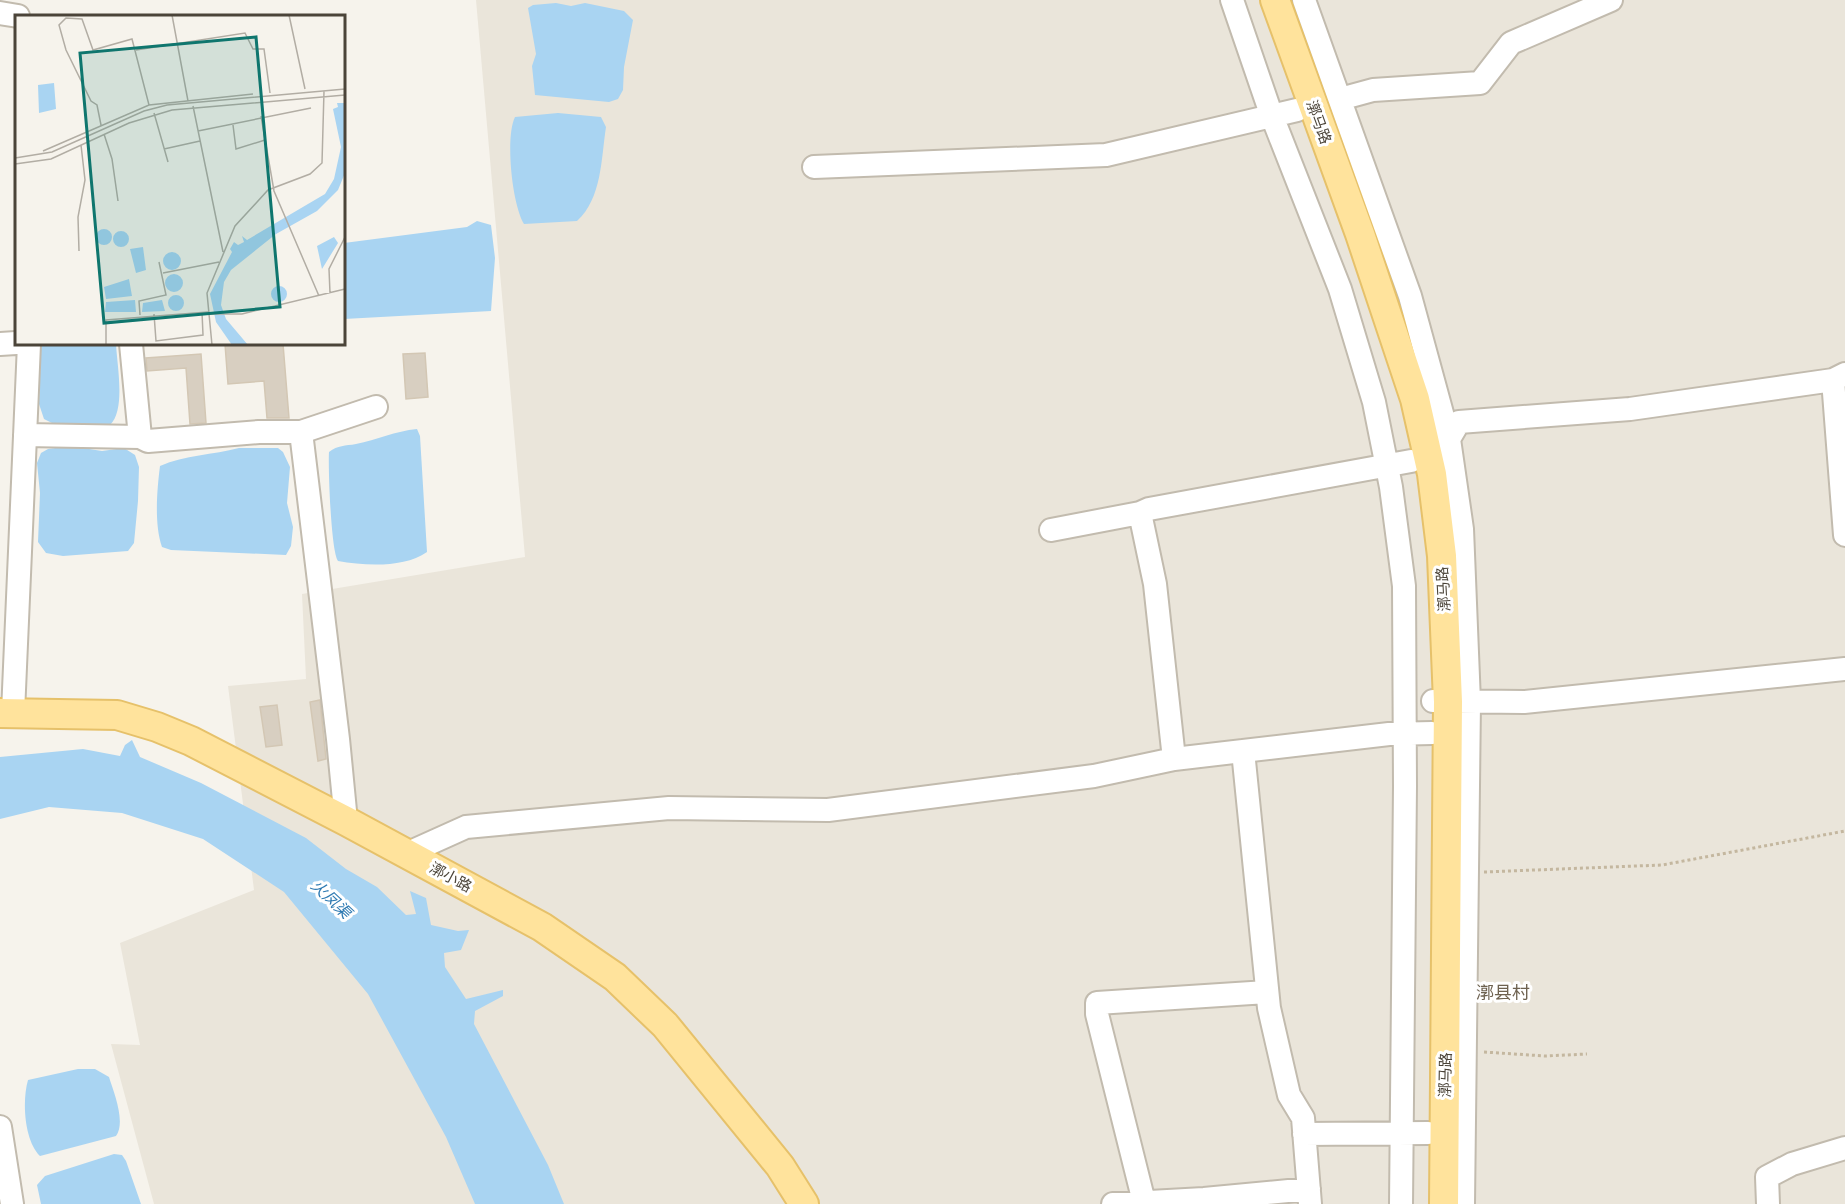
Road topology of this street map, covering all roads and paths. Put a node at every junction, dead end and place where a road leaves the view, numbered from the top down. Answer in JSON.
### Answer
{"nodes":[{"id":1,"x":1232,"y":0,"type":"edge"},
{"id":2,"x":1257,"y":0,"type":"edge"},
{"id":3,"x":1275,"y":0,"type":"edge"},
{"id":4,"x":1304,"y":0,"type":"edge"},
{"id":5,"x":1611,"y":0,"type":"edge"},
{"id":6,"x":0,"y":13,"type":"edge"},
{"id":7,"x":15,"y":16,"type":"edge"},
{"id":8,"x":1340,"y":99,"type":"junction"},
{"id":9,"x":1285,"y":113,"type":"junction"},
{"id":10,"x":814,"y":166,"type":"dead end"},
{"id":11,"x":15,"y":343,"type":"edge"},
{"id":12,"x":0,"y":344,"type":"edge"},
{"id":13,"x":29,"y":345,"type":"edge"},
{"id":14,"x":131,"y":345,"type":"edge"},
{"id":15,"x":1839,"y":376,"type":"edge"},
{"id":16,"x":376,"y":407,"type":"dead end"},
{"id":17,"x":301,"y":432,"type":"junction"},
{"id":18,"x":25,"y":435,"type":"junction"},
{"id":19,"x":140,"y":437,"type":"junction"},
{"id":20,"x":1449,"y":439,"type":"junction"},
{"id":21,"x":1399,"y":463,"type":"junction"},
{"id":22,"x":1140,"y":513,"type":"junction"},
{"id":23,"x":1051,"y":530,"type":"dead end"},
{"id":24,"x":1845,"y":535,"type":"edge"},
{"id":25,"x":1845,"y":669,"type":"edge"},
{"id":26,"x":8,"y":674,"type":"edge"},
{"id":27,"x":1450,"y":702,"type":"junction"},
{"id":28,"x":7,"y":713,"type":"edge"},
{"id":29,"x":1419,"y":734,"type":"junction"},
{"id":30,"x":1243,"y":751,"type":"junction"},
{"id":31,"x":1174,"y":759,"type":"junction"},
{"id":32,"x":346,"y":821,"type":"junction"},
{"id":33,"x":1845,"y":831,"type":"edge"},
{"id":34,"x":406,"y":854,"type":"junction"},
{"id":35,"x":1465,"y":873,"type":"junction"},
{"id":36,"x":1267,"y":992,"type":"junction"},
{"id":37,"x":1464,"y":1051,"type":"junction"},
{"id":38,"x":1587,"y":1054,"type":"dead end"},
{"id":39,"x":0,"y":1127,"type":"edge"},
{"id":40,"x":1415,"y":1133,"type":"junction"},
{"id":41,"x":1304,"y":1134,"type":"junction"},
{"id":42,"x":1845,"y":1148,"type":"edge"},
{"id":43,"x":1309,"y":1197,"type":"edge"},
{"id":44,"x":1144,"y":1202,"type":"junction"},
{"id":45,"x":12,"y":1204,"type":"edge"},
{"id":46,"x":804,"y":1204,"type":"edge"},
{"id":47,"x":1113,"y":1204,"type":"edge"},
{"id":48,"x":1401,"y":1204,"type":"edge"},
{"id":49,"x":1428,"y":1204,"type":"edge"},
{"id":50,"x":1444,"y":1204,"type":"edge"},
{"id":51,"x":1463,"y":1204,"type":"edge"},
{"id":52,"x":1768,"y":1204,"type":"edge"}],
"edges":[{"from":1,"to":9,"type":"street"},
{"from":2,"to":9,"type":"main road","name":"漷马路"},
{"from":3,"to":27,"type":"main road","name":"漷马路"},
{"from":4,"to":8,"type":"street"},
{"from":5,"to":8,"type":"street"},
{"from":6,"to":7,"type":"street"},
{"from":8,"to":20,"type":"street"},
{"from":9,"to":10,"type":"street"},
{"from":9,"to":21,"type":"main road","name":"漷马路"},
{"from":11,"to":12,"type":"street"},
{"from":13,"to":18,"type":"street"},
{"from":14,"to":19,"type":"street"},
{"from":15,"to":20,"type":"street"},
{"from":15,"to":24,"type":"street"},
{"from":16,"to":17,"type":"street"},
{"from":17,"to":19,"type":"street"},
{"from":17,"to":32,"type":"street"},
{"from":18,"to":19,"type":"street"},
{"from":18,"to":26,"type":"street"},
{"from":20,"to":27,"type":"street"},
{"from":21,"to":22,"type":"street"},
{"from":21,"to":27,"type":"main road","name":"漷马路"},
{"from":21,"to":29,"type":"street"},
{"from":22,"to":23,"type":"street"},
{"from":22,"to":31,"type":"street"},
{"from":25,"to":27,"type":"street"},
{"from":26,"to":28,"type":"street"},
{"from":27,"to":29,"type":"main road","name":"漷马路"},
{"from":27,"to":35,"type":"street"},
{"from":27,"to":50,"type":"main road","name":"漷马路"},
{"from":28,"to":32,"type":"main road","name":"漷小路"},
{"from":29,"to":30,"type":"street"},
{"from":29,"to":40,"type":"main road","name":"漷马路"},
{"from":30,"to":31,"type":"street"},
{"from":30,"to":36,"type":"street"},
{"from":31,"to":34,"type":"street"},
{"from":32,"to":34,"type":"main road","name":"漷小路"},
{"from":33,"to":35,"type":"path"},
{"from":34,"to":46,"type":"main road","name":"漷小路"},
{"from":35,"to":37,"type":"street"},
{"from":36,"to":41,"type":"street"},
{"from":36,"to":44,"type":"street"},
{"from":37,"to":38,"type":"path"},
{"from":37,"to":51,"type":"street"},
{"from":39,"to":45,"type":"street"},
{"from":40,"to":41,"type":"street"},
{"from":40,"to":48,"type":"street"},
{"from":40,"to":49,"type":"main road","name":"漷马路"},
{"from":41,"to":43,"type":"street"},
{"from":42,"to":52,"type":"street"},
{"from":43,"to":44,"type":"street"},
{"from":44,"to":47,"type":"street"}]}
